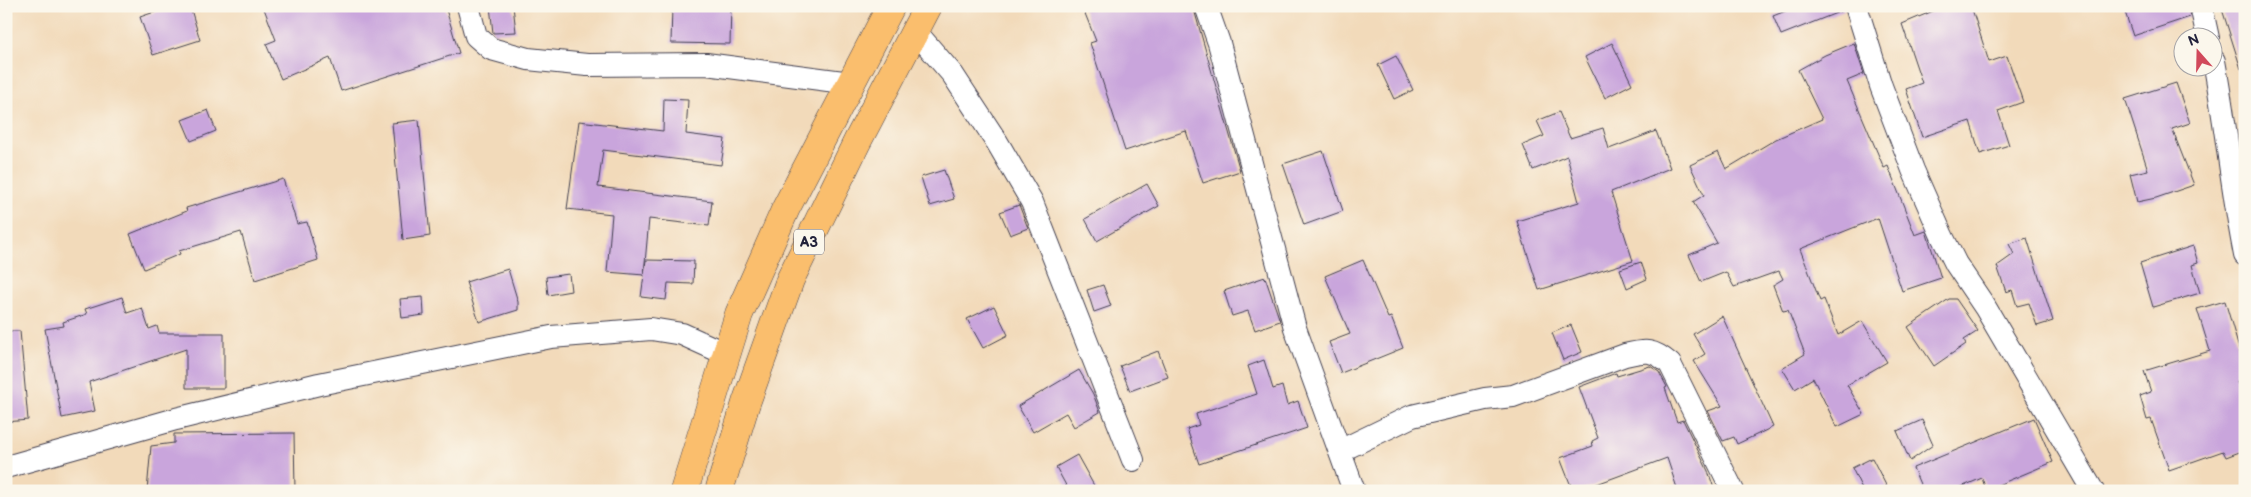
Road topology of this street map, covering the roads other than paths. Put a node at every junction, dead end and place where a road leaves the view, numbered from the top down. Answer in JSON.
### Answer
{"nodes":[{"id":1,"x":468,"y":6,"type":"edge"},
{"id":2,"x":892,"y":6,"type":"edge"},
{"id":3,"x":928,"y":6,"type":"edge"},
{"id":4,"x":1206,"y":6,"type":"edge"},
{"id":5,"x":1856,"y":6,"type":"edge"},
{"id":6,"x":2200,"y":6,"type":"edge"},
{"id":7,"x":2206,"y":28,"type":"edge"},
{"id":8,"x":915,"y":31,"type":"junction"},
{"id":9,"x":2217,"y":78,"type":"edge"},
{"id":10,"x":851,"y":83,"type":"junction"},
{"id":11,"x":2245,"y":255,"type":"edge"},
{"id":12,"x":726,"y":354,"type":"junction"},
{"id":13,"x":1340,"y":451,"type":"junction"},
{"id":14,"x":1133,"y":460,"type":"dead end"},
{"id":15,"x":6,"y":468,"type":"edge"},
{"id":16,"x":684,"y":491,"type":"edge"},
{"id":17,"x":719,"y":491,"type":"edge"},
{"id":18,"x":1354,"y":491,"type":"edge"},
{"id":19,"x":1733,"y":491,"type":"edge"},
{"id":20,"x":2092,"y":491,"type":"edge"}],
"edges":[{"from":1,"to":10,"type":"street"},
{"from":2,"to":10,"type":"highway","number":"A3"},
{"from":3,"to":8,"type":"highway","number":"A3"},
{"from":4,"to":13,"type":"street"},
{"from":5,"to":20,"type":"street"},
{"from":6,"to":7,"type":"street"},
{"from":8,"to":14,"type":"street"},
{"from":8,"to":17,"type":"highway","number":"A3"},
{"from":9,"to":11,"type":"street"},
{"from":10,"to":12,"type":"highway","number":"A3"},
{"from":12,"to":15,"type":"street"},
{"from":12,"to":16,"type":"highway","number":"A3"},
{"from":13,"to":18,"type":"street"},
{"from":13,"to":19,"type":"street"}]}
